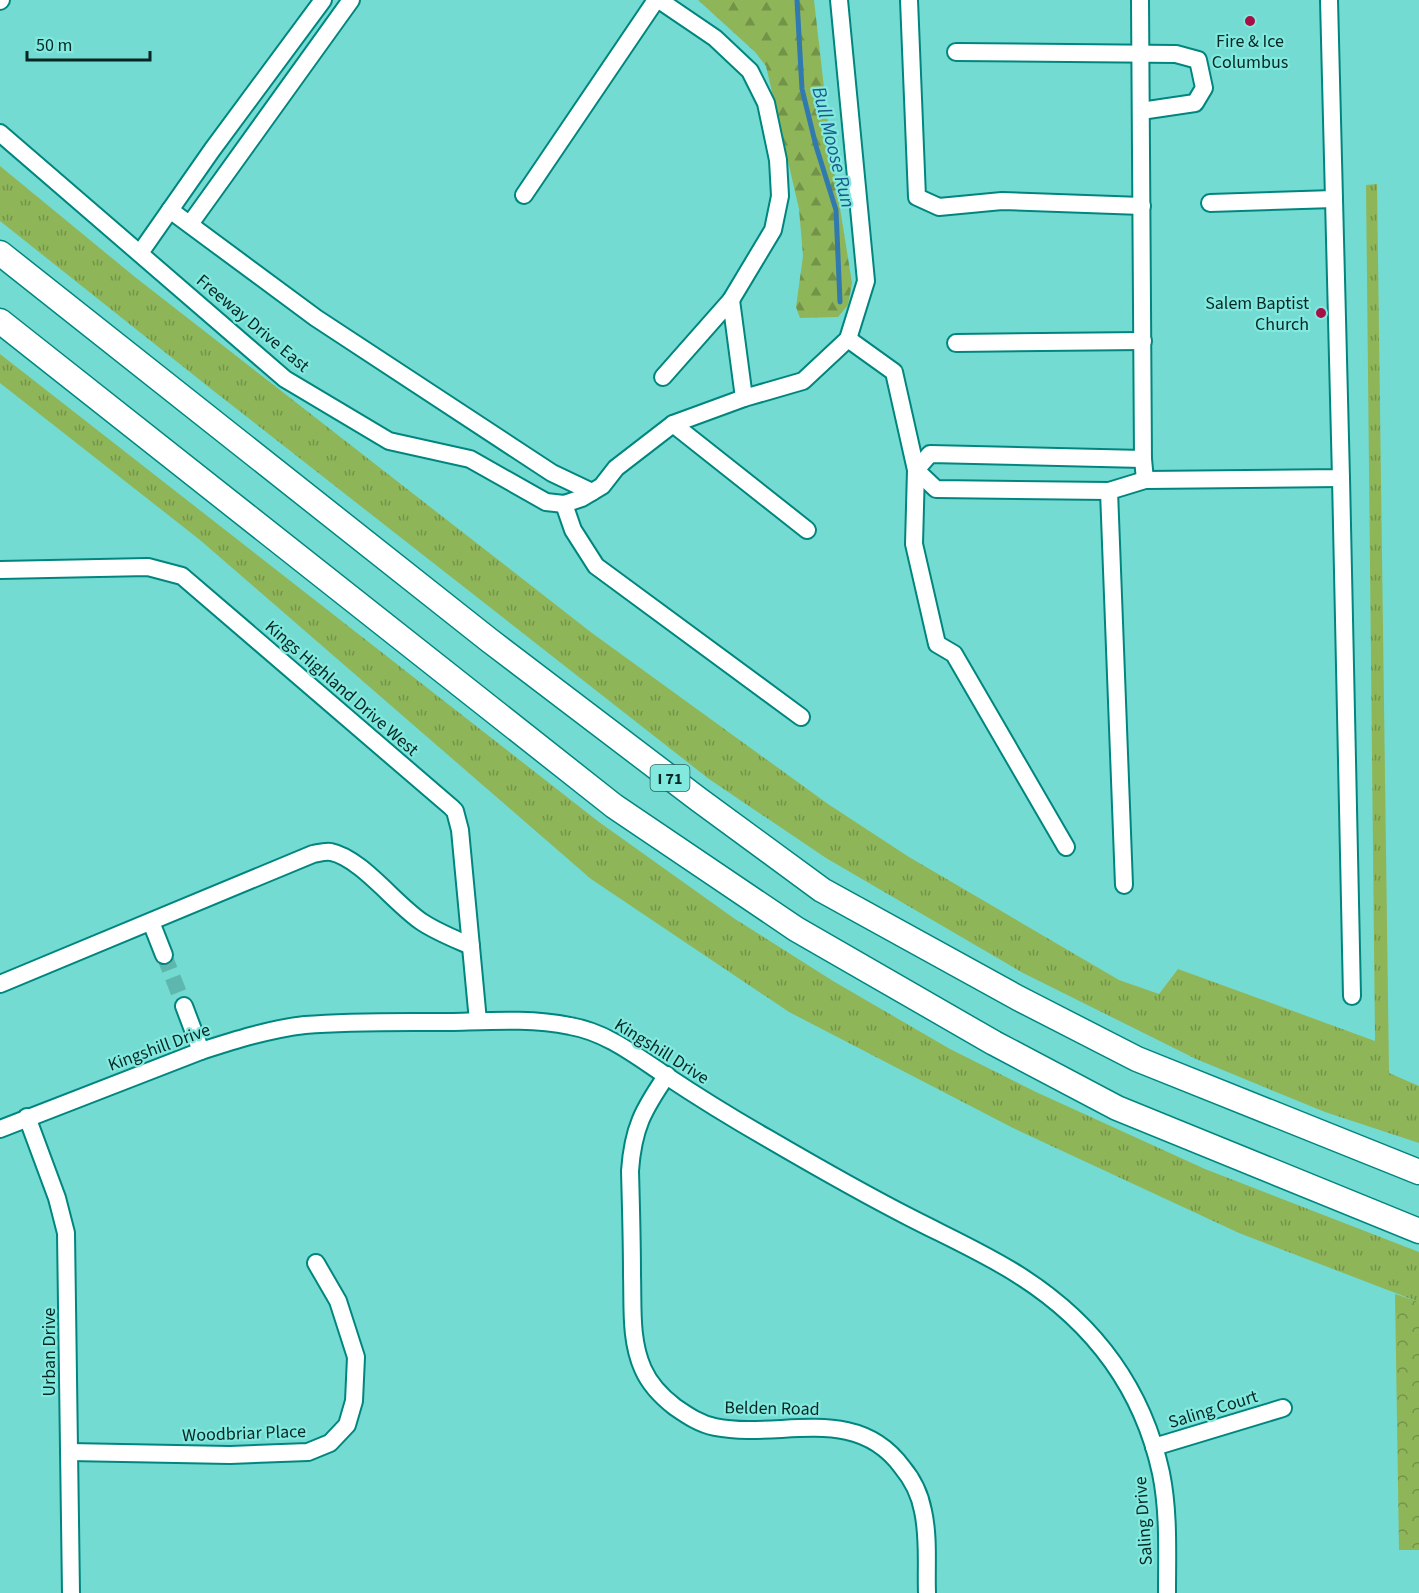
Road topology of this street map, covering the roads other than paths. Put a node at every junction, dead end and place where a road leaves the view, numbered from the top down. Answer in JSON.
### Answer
{"nodes":[{"id":1,"x":323,"y":0,"type":"edge"},
{"id":2,"x":351,"y":0,"type":"edge"},
{"id":3,"x":658,"y":0,"type":"edge"},
{"id":4,"x":839,"y":0,"type":"edge"},
{"id":5,"x":909,"y":0,"type":"edge"},
{"id":6,"x":1140,"y":0,"type":"edge"},
{"id":7,"x":1329,"y":0,"type":"edge"},
{"id":8,"x":956,"y":52,"type":"dead end"},
{"id":9,"x":1141,"y":53,"type":"junction"},
{"id":10,"x":1141,"y":111,"type":"junction"},
{"id":11,"x":0,"y":133,"type":"edge"},
{"id":12,"x":524,"y":195,"type":"dead end"},
{"id":13,"x":1334,"y":199,"type":"junction"},
{"id":14,"x":1210,"y":203,"type":"dead end"},
{"id":15,"x":1142,"y":206,"type":"junction"},
{"id":16,"x":170,"y":210,"type":"junction"},
{"id":17,"x":190,"y":224,"type":"junction"},
{"id":18,"x":0,"y":253,"type":"edge"},
{"id":19,"x":140,"y":253,"type":"junction"},
{"id":20,"x":731,"y":300,"type":"junction"},
{"id":21,"x":0,"y":321,"type":"edge"},
{"id":22,"x":848,"y":339,"type":"junction"},
{"id":23,"x":1143,"y":341,"type":"junction"},
{"id":24,"x":956,"y":343,"type":"dead end"},
{"id":25,"x":663,"y":377,"type":"dead end"},
{"id":26,"x":744,"y":398,"type":"junction"},
{"id":27,"x":673,"y":424,"type":"junction"},
{"id":28,"x":1143,"y":459,"type":"junction"},
{"id":29,"x":916,"y":470,"type":"junction"},
{"id":30,"x":1341,"y":478,"type":"junction"},
{"id":31,"x":1145,"y":480,"type":"junction"},
{"id":32,"x":1109,"y":491,"type":"junction"},
{"id":33,"x":587,"y":495,"type":"junction"},
{"id":34,"x":564,"y":504,"type":"junction"},
{"id":35,"x":807,"y":530,"type":"dead end"},
{"id":36,"x":0,"y":570,"type":"edge"},
{"id":37,"x":801,"y":717,"type":"dead end"},
{"id":38,"x":1066,"y":847,"type":"dead end"},
{"id":39,"x":1124,"y":885,"type":"dead end"},
{"id":40,"x":151,"y":922,"type":"junction"},
{"id":41,"x":471,"y":946,"type":"junction"},
{"id":42,"x":164,"y":956,"type":"tunnel mouth"},
{"id":43,"x":0,"y":984,"type":"edge"},
{"id":44,"x":1352,"y":996,"type":"dead end"},
{"id":45,"x":184,"y":1006,"type":"tunnel mouth"},
{"id":46,"x":478,"y":1022,"type":"junction"},
{"id":47,"x":201,"y":1051,"type":"junction"},
{"id":48,"x":666,"y":1076,"type":"junction"},
{"id":49,"x":27,"y":1118,"type":"junction"},
{"id":50,"x":0,"y":1129,"type":"edge"},
{"id":51,"x":1419,"y":1172,"type":"edge"},
{"id":52,"x":1419,"y":1231,"type":"edge"},
{"id":53,"x":316,"y":1263,"type":"dead end"},
{"id":54,"x":1283,"y":1408,"type":"dead end"},
{"id":55,"x":1154,"y":1447,"type":"junction"},
{"id":56,"x":69,"y":1452,"type":"junction"},
{"id":57,"x":71,"y":1593,"type":"edge"},
{"id":58,"x":927,"y":1593,"type":"edge"},
{"id":59,"x":1167,"y":1593,"type":"edge"}],
"edges":[{"from":1,"to":16,"type":"street"},
{"from":2,"to":17,"type":"street"},
{"from":3,"to":12,"type":"street"},
{"from":3,"to":20,"type":"street"},
{"from":4,"to":22,"type":"street"},
{"from":5,"to":15,"type":"street"},
{"from":6,"to":9,"type":"street"},
{"from":7,"to":13,"type":"street"},
{"from":8,"to":9,"type":"street"},
{"from":9,"to":10,"type":"street"},
{"from":9,"to":10,"type":"street"},
{"from":10,"to":15,"type":"street"},
{"from":11,"to":19,"type":"street","name":"Freeway Drive East"},
{"from":13,"to":14,"type":"street"},
{"from":13,"to":30,"type":"street"},
{"from":15,"to":23,"type":"street"},
{"from":16,"to":17,"type":"street"},
{"from":16,"to":19,"type":"street"},
{"from":17,"to":33,"type":"street"},
{"from":18,"to":51,"type":"highway","number":"I 71"},
{"from":19,"to":34,"type":"street","name":"Freeway Drive East"},
{"from":20,"to":25,"type":"street"},
{"from":20,"to":26,"type":"street"},
{"from":21,"to":52,"type":"highway"},
{"from":22,"to":26,"type":"street"},
{"from":22,"to":29,"type":"street"},
{"from":23,"to":24,"type":"street"},
{"from":23,"to":28,"type":"street"},
{"from":26,"to":27,"type":"street"},
{"from":27,"to":33,"type":"street"},
{"from":27,"to":35,"type":"street"},
{"from":28,"to":29,"type":"street"},
{"from":28,"to":31,"type":"street"},
{"from":29,"to":32,"type":"street"},
{"from":29,"to":38,"type":"street"},
{"from":30,"to":31,"type":"street"},
{"from":30,"to":44,"type":"street"},
{"from":31,"to":32,"type":"street"},
{"from":32,"to":39,"type":"street"},
{"from":33,"to":34,"type":"street"},
{"from":34,"to":37,"type":"street"},
{"from":36,"to":41,"type":"street","name":"Kings Highland Drive West"},
{"from":40,"to":41,"type":"street"},
{"from":40,"to":42,"type":"street"},
{"from":40,"to":43,"type":"street"},
{"from":41,"to":46,"type":"street","name":"Kings Highland Drive West"},
{"from":45,"to":47,"type":"street"},
{"from":46,"to":47,"type":"street","name":"Kingshill Drive"},
{"from":46,"to":48,"type":"street","name":"Kingshill Drive"},
{"from":47,"to":49,"type":"street","name":"Kingshill Drive"},
{"from":48,"to":55,"type":"street","name":"Kingshill Drive"},
{"from":48,"to":58,"type":"street","name":"Belden Road"},
{"from":49,"to":50,"type":"street","name":"Kingshill Drive"},
{"from":49,"to":56,"type":"street","name":"Urban Drive"},
{"from":53,"to":56,"type":"street","name":"Woodbriar Place"},
{"from":54,"to":55,"type":"street","name":"Saling Court"},
{"from":55,"to":59,"type":"street","name":"Saling Drive"},
{"from":56,"to":57,"type":"street","name":"Urban Drive"}]}
